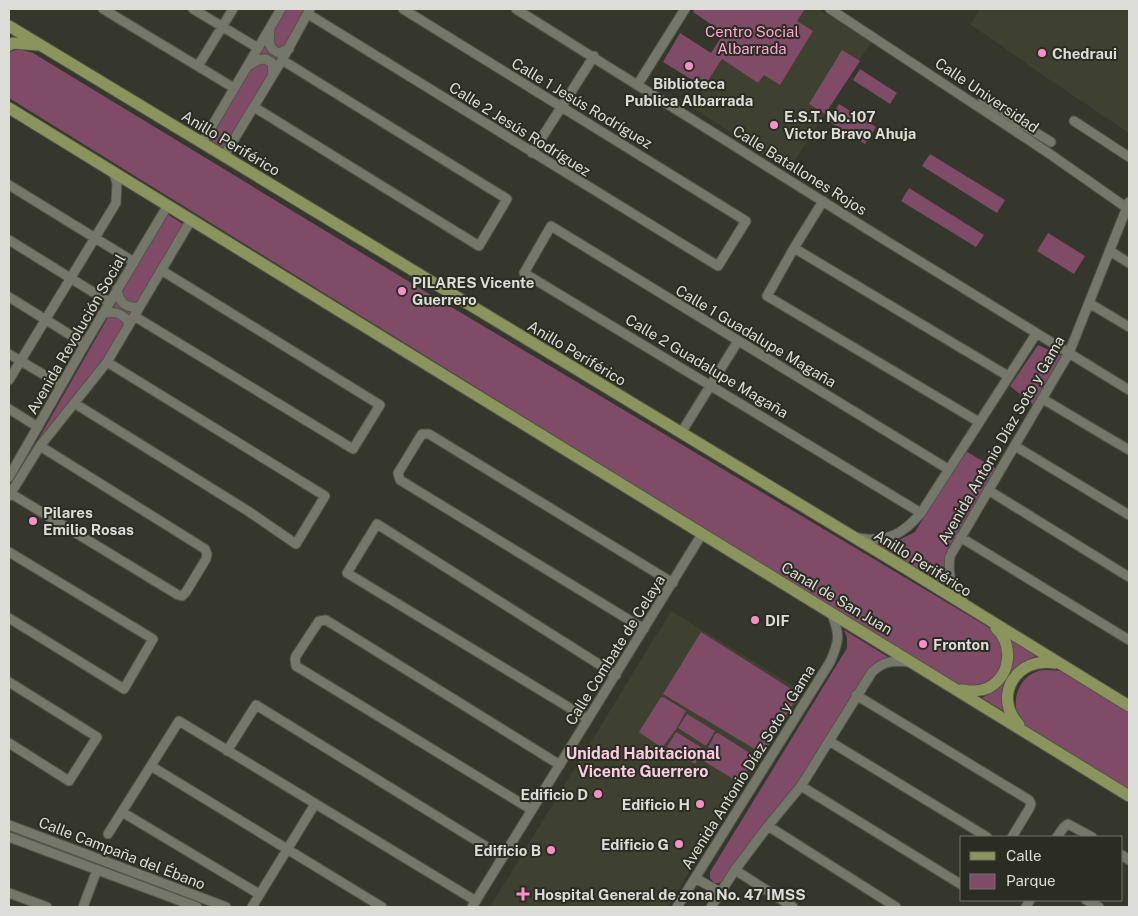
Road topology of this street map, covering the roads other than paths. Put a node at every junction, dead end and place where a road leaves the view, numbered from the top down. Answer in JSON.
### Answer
{"nodes":[{"id":1,"x":103,"y":9,"type":"edge"},
{"id":2,"x":193,"y":9,"type":"edge"},
{"id":3,"x":233,"y":9,"type":"edge"},
{"id":4,"x":281,"y":9,"type":"edge"},
{"id":5,"x":403,"y":9,"type":"edge"},
{"id":6,"x":516,"y":9,"type":"edge"},
{"id":7,"x":686,"y":9,"type":"edge"},
{"id":8,"x":830,"y":9,"type":"edge"},
{"id":9,"x":309,"y":11,"type":"edge"},
{"id":10,"x":9,"y":26,"type":"edge"},
{"id":11,"x":270,"y":26,"type":"junction"},
{"id":12,"x":222,"y":27,"type":"junction"},
{"id":13,"x":9,"y":45,"type":"edge"},
{"id":14,"x":40,"y":45,"type":"junction"},
{"id":15,"x":258,"y":48,"type":"junction"},
{"id":16,"x":289,"y":48,"type":"junction"},
{"id":17,"x":594,"y":56,"type":"junction"},
{"id":18,"x":282,"y":60,"type":"junction"},
{"id":19,"x":198,"y":66,"type":"junction"},
{"id":20,"x":247,"y":66,"type":"junction"},
{"id":21,"x":273,"y":75,"type":"junction"},
{"id":22,"x":638,"y":84,"type":"junction"},
{"id":23,"x":234,"y":88,"type":"junction"},
{"id":24,"x":983,"y":99,"type":"dead end"},
{"id":25,"x":254,"y":107,"type":"junction"},
{"id":26,"x":562,"y":107,"type":"junction"},
{"id":27,"x":9,"y":108,"type":"edge"},
{"id":28,"x":1074,"y":121,"type":"dead end"},
{"id":29,"x":1015,"y":125,"type":"junction"},
{"id":30,"x":1051,"y":142,"type":"dead end"},
{"id":31,"x":202,"y":143,"type":"junction"},
{"id":32,"x":532,"y":153,"type":"junction"},
{"id":33,"x":224,"y":156,"type":"junction"},
{"id":34,"x":1129,"y":157,"type":"edge"},
{"id":35,"x":113,"y":172,"type":"junction"},
{"id":36,"x":9,"y":184,"type":"edge"},
{"id":37,"x":823,"y":201,"type":"junction"},
{"id":38,"x":168,"y":205,"type":"junction"},
{"id":39,"x":1128,"y":205,"type":"edge"},
{"id":40,"x":191,"y":220,"type":"junction"},
{"id":41,"x":551,"y":226,"type":"joint"},
{"id":42,"x":96,"y":238,"type":"junction"},
{"id":43,"x":9,"y":240,"type":"edge"},
{"id":44,"x":794,"y":248,"type":"junction"},
{"id":45,"x":1110,"y":251,"type":"junction"},
{"id":46,"x":134,"y":262,"type":"junction"},
{"id":47,"x":1129,"y":263,"type":"edge"},
{"id":48,"x":718,"y":266,"type":"joint"},
{"id":49,"x":161,"y":270,"type":"junction"},
{"id":50,"x":71,"y":278,"type":"junction"},
{"id":51,"x":117,"y":289,"type":"junction"},
{"id":52,"x":9,"y":297,"type":"edge"},
{"id":53,"x":110,"y":302,"type":"junction"},
{"id":54,"x":1089,"y":303,"type":"junction"},
{"id":55,"x":140,"y":306,"type":"junction"},
{"id":56,"x":102,"y":314,"type":"junction"},
{"id":57,"x":134,"y":316,"type":"junction"},
{"id":58,"x":46,"y":320,"type":"junction"},
{"id":59,"x":128,"y":327,"type":"junction"},
{"id":60,"x":1129,"y":328,"type":"edge"},
{"id":61,"x":1036,"y":334,"type":"junction"},
{"id":62,"x":738,"y":341,"type":"junction"},
{"id":63,"x":85,"y":344,"type":"junction"},
{"id":64,"x":1069,"y":353,"type":"junction"},
{"id":65,"x":9,"y":354,"type":"edge"},
{"id":66,"x":20,"y":361,"type":"junction"},
{"id":67,"x":107,"y":362,"type":"junction"},
{"id":68,"x":1008,"y":376,"type":"junction"},
{"id":69,"x":9,"y":380,"type":"edge"},
{"id":70,"x":710,"y":384,"type":"junction"},
{"id":71,"x":61,"y":385,"type":"junction"},
{"id":72,"x":1129,"y":390,"type":"edge"},
{"id":73,"x":1043,"y":399,"type":"junction"},
{"id":74,"x":74,"y":403,"type":"junction"},
{"id":75,"x":9,"y":409,"type":"edge"},
{"id":76,"x":978,"y":422,"type":"junction"},
{"id":77,"x":38,"y":427,"type":"junction"},
{"id":78,"x":681,"y":433,"type":"junction"},
{"id":79,"x":40,"y":446,"type":"junction"},
{"id":80,"x":1014,"y":446,"type":"junction"},
{"id":81,"x":1129,"y":450,"type":"edge"},
{"id":82,"x":948,"y":469,"type":"junction"},
{"id":83,"x":9,"y":477,"type":"edge"},
{"id":84,"x":988,"y":490,"type":"junction"},
{"id":85,"x":10,"y":494,"type":"edge"},
{"id":86,"x":921,"y":512,"type":"junction"},
{"id":87,"x":1129,"y":515,"type":"edge"},
{"id":88,"x":702,"y":534,"type":"junction"},
{"id":89,"x":960,"y":537,"type":"junction"},
{"id":90,"x":854,"y":538,"type":"junction"},
{"id":91,"x":9,"y":552,"type":"edge"},
{"id":92,"x":1129,"y":577,"type":"edge"},
{"id":93,"x":673,"y":583,"type":"junction"},
{"id":94,"x":967,"y":608,"type":"junction"},
{"id":95,"x":830,"y":611,"type":"junction"},
{"id":96,"x":9,"y":618,"type":"edge"},
{"id":97,"x":989,"y":621,"type":"junction"},
{"id":98,"x":644,"y":629,"type":"junction"},
{"id":99,"x":1129,"y":640,"type":"edge"},
{"id":100,"x":915,"y":663,"type":"junction"},
{"id":101,"x":1059,"y":664,"type":"junction"},
{"id":102,"x":616,"y":674,"type":"junction"},
{"id":103,"x":9,"y":682,"type":"edge"},
{"id":104,"x":957,"y":689,"type":"junction"},
{"id":105,"x":856,"y":695,"type":"junction"},
{"id":106,"x":1129,"y":706,"type":"edge"},
{"id":107,"x":588,"y":719,"type":"junction"},
{"id":108,"x":1024,"y":730,"type":"junction"},
{"id":109,"x":829,"y":741,"type":"junction"},
{"id":110,"x":9,"y":743,"type":"edge"},
{"id":111,"x":227,"y":751,"type":"junction"},
{"id":112,"x":560,"y":765,"type":"junction"},
{"id":113,"x":151,"y":766,"type":"junction"},
{"id":114,"x":801,"y":786,"type":"junction"},
{"id":115,"x":1129,"y":796,"type":"edge"},
{"id":116,"x":315,"y":804,"type":"junction"},
{"id":117,"x":532,"y":810,"type":"junction"},
{"id":118,"x":122,"y":812,"type":"junction"},
{"id":119,"x":9,"y":826,"type":"edge"},
{"id":120,"x":768,"y":826,"type":"junction"},
{"id":121,"x":108,"y":834,"type":"dead end"},
{"id":122,"x":985,"y":836,"type":"edge"},
{"id":123,"x":1013,"y":836,"type":"edge"},
{"id":124,"x":1058,"y":836,"type":"edge"},
{"id":125,"x":1090,"y":836,"type":"edge"},
{"id":126,"x":9,"y":837,"type":"edge"},
{"id":127,"x":287,"y":848,"type":"junction"},
{"id":128,"x":503,"y":857,"type":"junction"},
{"id":129,"x":97,"y":870,"type":"junction"},
{"id":130,"x":735,"y":870,"type":"junction"},
{"id":131,"x":695,"y":878,"type":"junction"},
{"id":132,"x":960,"y":884,"type":"edge"},
{"id":133,"x":170,"y":886,"type":"junction"},
{"id":134,"x":720,"y":892,"type":"junction"},
{"id":135,"x":9,"y":893,"type":"edge"},
{"id":136,"x":259,"y":894,"type":"junction"},
{"id":137,"x":167,"y":896,"type":"junction"},
{"id":138,"x":1088,"y":901,"type":"edge"},
{"id":139,"x":474,"y":904,"type":"edge"},
{"id":140,"x":46,"y":907,"type":"edge"},
{"id":141,"x":83,"y":907,"type":"edge"},
{"id":142,"x":198,"y":907,"type":"edge"},
{"id":143,"x":226,"y":907,"type":"edge"},
{"id":144,"x":252,"y":907,"type":"edge"},
{"id":145,"x":382,"y":907,"type":"edge"},
{"id":146,"x":677,"y":907,"type":"edge"},
{"id":147,"x":710,"y":907,"type":"edge"},
{"id":148,"x":793,"y":907,"type":"edge"},
{"id":149,"x":896,"y":907,"type":"edge"},
{"id":150,"x":1099,"y":907,"type":"edge"}],
"edges":[{"from":1,"to":19,"type":"street"},
{"from":2,"to":12,"type":"street"},
{"from":3,"to":12,"type":"street"},
{"from":4,"to":11,"type":"street"},
{"from":5,"to":26,"type":"street","name":"Calle 1 Jesús Rodríguez"},
{"from":6,"to":17,"type":"street","name":"Calle Batallones Rojos"},
{"from":7,"to":22,"type":"street"},
{"from":8,"to":29,"type":"street","name":"Calle Universidad"},
{"from":9,"to":16,"type":"street"},
{"from":9,"to":32,"type":"street","name":"Calle 2 Jesús Rodríguez"},
{"from":10,"to":14,"type":"main road","name":"Anillo Periférico"},
{"from":11,"to":15,"type":"street"},
{"from":11,"to":16,"type":"street"},
{"from":12,"to":15,"type":"street"},
{"from":12,"to":19,"type":"street"},
{"from":13,"to":14,"type":"main road"},
{"from":14,"to":31,"type":"main road","name":"Anillo Periférico"},
{"from":15,"to":20,"type":"street"},
{"from":16,"to":18,"type":"street"},
{"from":17,"to":22,"type":"street","name":"Calle Batallones Rojos"},
{"from":17,"to":26,"type":"street"},
{"from":18,"to":21,"type":"street"},
{"from":18,"to":25,"type":"street"},
{"from":19,"to":23,"type":"street"},
{"from":20,"to":21,"type":"street"},
{"from":20,"to":23,"type":"street"},
{"from":21,"to":25,"type":"street"},
{"from":22,"to":37,"type":"street","name":"Calle Batallones Rojos"},
{"from":23,"to":31,"type":"street"},
{"from":24,"to":29,"type":"street"},
{"from":25,"to":33,"type":"street"},
{"from":26,"to":32,"type":"street"},
{"from":26,"to":48,"type":"street","name":"Calle 1 Jesús Rodríguez"},
{"from":27,"to":35,"type":"main road"},
{"from":28,"to":34,"type":"street"},
{"from":29,"to":30,"type":"street"},
{"from":29,"to":39,"type":"street","name":"Calle Universidad"},
{"from":31,"to":33,"type":"main road","name":"Anillo Periférico"},
{"from":32,"to":48,"type":"street","name":"Calle 2 Jesús Rodríguez"},
{"from":33,"to":78,"type":"main road","name":"Anillo Periférico"},
{"from":35,"to":38,"type":"main road"},
{"from":35,"to":42,"type":"street"},
{"from":36,"to":42,"type":"street"},
{"from":37,"to":44,"type":"street"},
{"from":37,"to":61,"type":"street","name":"Calle Batallones Rojos"},
{"from":38,"to":40,"type":"main road"},
{"from":38,"to":46,"type":"street","name":"Avenida Revolución Social"},
{"from":39,"to":45,"type":"street","name":"Avenida Antonio Díaz Soto y Gama"},
{"from":40,"to":49,"type":"street","name":"Avenida Revolución Social"},
{"from":40,"to":88,"type":"main road"},
{"from":41,"to":62,"type":"street","name":"Calle 1 Guadalupe Magaña"},
{"from":41,"to":70,"type":"street","name":"Calle 2 Guadalupe Magaña"},
{"from":42,"to":46,"type":"street"},
{"from":42,"to":50,"type":"street"},
{"from":43,"to":50,"type":"street"},
{"from":44,"to":68,"type":"street"},
{"from":44,"to":76,"type":"street"},
{"from":45,"to":47,"type":"street"},
{"from":45,"to":54,"type":"street","name":"Avenida Antonio Díaz Soto y Gama"},
{"from":46,"to":51,"type":"street","name":"Avenida Revolución Social"},
{"from":49,"to":55,"type":"street","name":"Avenida Revolución Social"},
{"from":49,"to":57,"type":"street"},
{"from":50,"to":53,"type":"street"},
{"from":50,"to":58,"type":"street"},
{"from":51,"to":53,"type":"street","name":"Avenida Revolución Social"},
{"from":51,"to":55,"type":"street"},
{"from":52,"to":58,"type":"street"},
{"from":53,"to":56,"type":"street","name":"Avenida Revolución Social"},
{"from":54,"to":60,"type":"street"},
{"from":54,"to":64,"type":"street","name":"Avenida Antonio Díaz Soto y Gama"},
{"from":55,"to":57,"type":"street","name":"Avenida Revolución Social"},
{"from":56,"to":59,"type":"street"},
{"from":56,"to":63,"type":"street","name":"Avenida Revolución Social"},
{"from":57,"to":59,"type":"street","name":"Avenida Revolución Social"},
{"from":58,"to":63,"type":"street"},
{"from":58,"to":66,"type":"street"},
{"from":59,"to":67,"type":"street","name":"Avenida Revolución Social"},
{"from":61,"to":64,"type":"street","name":"Calle Batallones Rojos"},
{"from":61,"to":68,"type":"street"},
{"from":62,"to":70,"type":"street"},
{"from":62,"to":82,"type":"street","name":"Calle 1 Guadalupe Magaña"},
{"from":63,"to":71,"type":"street","name":"Avenida Revolución Social"},
{"from":64,"to":72,"type":"street","name":"Calle Batallones Rojos"},
{"from":64,"to":73,"type":"street","name":"Avenida Antonio Díaz Soto y Gama"},
{"from":65,"to":66,"type":"street"},
{"from":66,"to":69,"type":"street"},
{"from":66,"to":71,"type":"street"},
{"from":67,"to":74,"type":"street","name":"Avenida Revolución Social"},
{"from":67,"to":74,"type":"street"},
{"from":68,"to":76,"type":"street"},
{"from":70,"to":78,"type":"street"},
{"from":70,"to":86,"type":"street","name":"Calle 2 Guadalupe Magaña"},
{"from":71,"to":77,"type":"street","name":"Avenida Revolución Social"},
{"from":73,"to":80,"type":"street","name":"Avenida Antonio Díaz Soto y Gama"},
{"from":73,"to":81,"type":"street"},
{"from":74,"to":79,"type":"street","name":"Avenida Revolución Social"},
{"from":75,"to":77,"type":"street"},
{"from":76,"to":82,"type":"street"},
{"from":77,"to":83,"type":"street","name":"Avenida Revolución Social"},
{"from":78,"to":90,"type":"main road","name":"Anillo Periférico"},
{"from":79,"to":85,"type":"street","name":"Avenida Revolución Social"},
{"from":79,"to":85,"type":"street"},
{"from":80,"to":84,"type":"street","name":"Avenida Antonio Díaz Soto y Gama"},
{"from":80,"to":87,"type":"street"},
{"from":82,"to":86,"type":"street"},
{"from":84,"to":89,"type":"street","name":"Avenida Antonio Díaz Soto y Gama"},
{"from":84,"to":92,"type":"street"},
{"from":86,"to":90,"type":"street"},
{"from":88,"to":93,"type":"street","name":"Calle Combate de Celaya"},
{"from":88,"to":95,"type":"main road","name":"Canal de San Juan"},
{"from":89,"to":94,"type":"street","name":"Avenida Antonio Díaz Soto y Gama"},
{"from":89,"to":99,"type":"street"},
{"from":90,"to":94,"type":"main road","name":"Anillo Periférico"},
{"from":91,"to":96,"type":"street"},
{"from":93,"to":98,"type":"street","name":"Calle Combate de Celaya"},
{"from":93,"to":98,"type":"street"},
{"from":94,"to":97,"type":"main road","name":"Anillo Periférico"},
{"from":95,"to":100,"type":"main road","name":"Canal de San Juan"},
{"from":95,"to":131,"type":"street","name":"Avenida Antonio Díaz Soto y Gama"},
{"from":97,"to":101,"type":"main road","name":"Anillo Periférico"},
{"from":97,"to":104,"type":"main road"},
{"from":98,"to":102,"type":"street","name":"Calle Combate de Celaya"},
{"from":100,"to":104,"type":"main road","name":"Canal de San Juan"},
{"from":100,"to":105,"type":"street"},
{"from":101,"to":106,"type":"main road","name":"Anillo Periférico"},
{"from":101,"to":108,"type":"main road"},
{"from":102,"to":107,"type":"street","name":"Calle Combate de Celaya"},
{"from":102,"to":107,"type":"street"},
{"from":103,"to":110,"type":"street"},
{"from":104,"to":108,"type":"main road"},
{"from":105,"to":109,"type":"street"},
{"from":105,"to":123,"type":"street"},
{"from":107,"to":112,"type":"street","name":"Calle Combate de Celaya"},
{"from":108,"to":115,"type":"main road"},
{"from":109,"to":114,"type":"street"},
{"from":109,"to":122,"type":"street"},
{"from":111,"to":113,"type":"street"},
{"from":111,"to":116,"type":"street"},
{"from":111,"to":128,"type":"street"},
{"from":112,"to":117,"type":"street","name":"Calle Combate de Celaya"},
{"from":112,"to":117,"type":"street"},
{"from":113,"to":118,"type":"street"},
{"from":113,"to":127,"type":"street"},
{"from":114,"to":120,"type":"street"},
{"from":114,"to":132,"type":"street"},
{"from":116,"to":127,"type":"street"},
{"from":116,"to":139,"type":"street"},
{"from":117,"to":128,"type":"street","name":"Calle Combate de Celaya"},
{"from":118,"to":121,"type":"street"},
{"from":118,"to":136,"type":"street"},
{"from":119,"to":133,"type":"street","name":"Calle Campaña del Ébano"},
{"from":120,"to":130,"type":"street"},
{"from":120,"to":149,"type":"street"},
{"from":124,"to":125,"type":"street"},
{"from":126,"to":129,"type":"street","name":"Calle Campaña del Ébano"},
{"from":127,"to":136,"type":"street"},
{"from":127,"to":145,"type":"street"},
{"from":128,"to":139,"type":"street","name":"Calle Combate de Celaya"},
{"from":129,"to":137,"type":"street","name":"Calle Campaña del Ébano"},
{"from":129,"to":141,"type":"street"},
{"from":130,"to":134,"type":"street"},
{"from":130,"to":148,"type":"street"},
{"from":131,"to":134,"type":"street"},
{"from":131,"to":146,"type":"street","name":"Avenida Antonio Díaz Soto y Gama"},
{"from":133,"to":137,"type":"street"},
{"from":133,"to":143,"type":"street","name":"Calle Campaña del Ébano"},
{"from":134,"to":147,"type":"street"},
{"from":135,"to":140,"type":"street"},
{"from":136,"to":144,"type":"street"},
{"from":137,"to":142,"type":"street","name":"Calle Campaña del Ébano"},
{"from":138,"to":150,"type":"street"}]}
